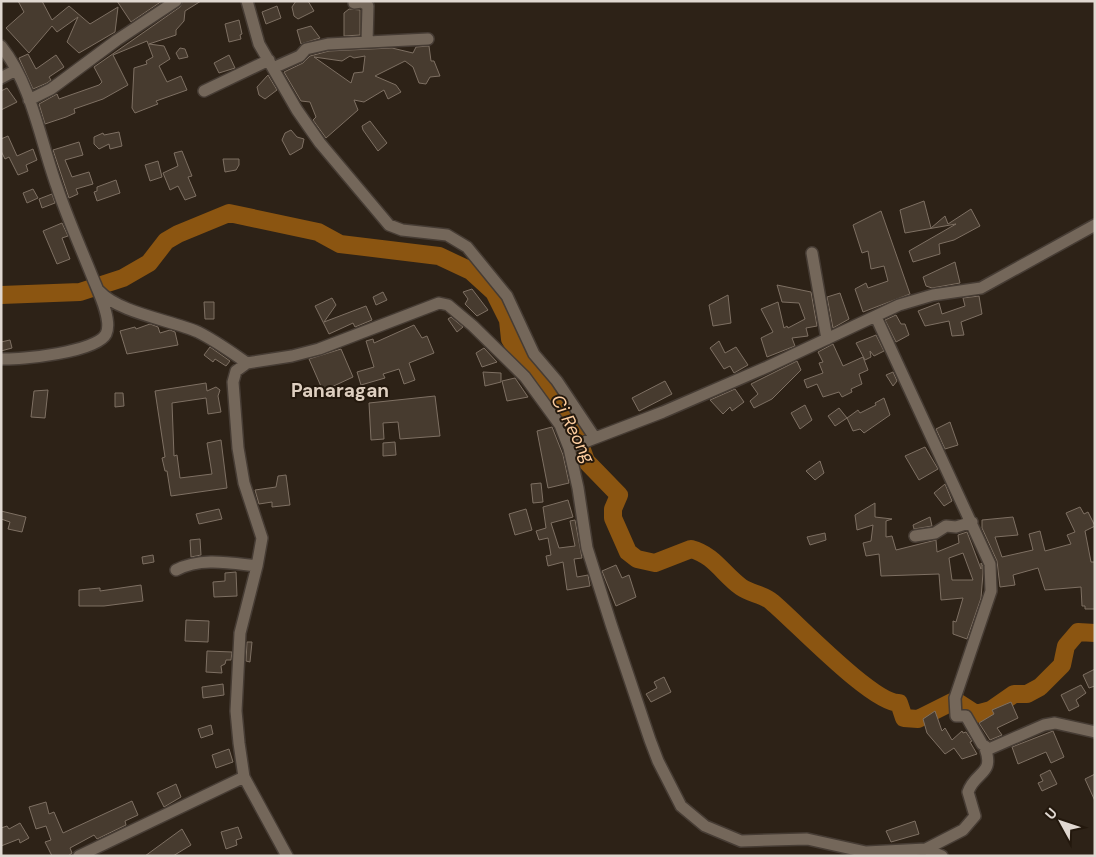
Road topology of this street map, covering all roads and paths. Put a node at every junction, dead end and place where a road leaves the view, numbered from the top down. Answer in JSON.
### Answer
{"nodes":[{"id":1,"x":176,"y":1,"type":"edge"},
{"id":2,"x":247,"y":1,"type":"edge"},
{"id":3,"x":354,"y":3,"type":"dead end"},
{"id":4,"x":428,"y":39,"type":"dead end"},
{"id":5,"x":367,"y":42,"type":"junction"},
{"id":6,"x":1,"y":46,"type":"edge"},
{"id":7,"x":271,"y":64,"type":"junction"},
{"id":8,"x":16,"y":70,"type":"junction"},
{"id":9,"x":1,"y":78,"type":"edge"},
{"id":10,"x":204,"y":91,"type":"dead end"},
{"id":11,"x":29,"y":100,"type":"junction"},
{"id":12,"x":1095,"y":225,"type":"edge"},
{"id":13,"x":812,"y":254,"type":"dead end"},
{"id":14,"x":98,"y":290,"type":"junction"},
{"id":15,"x":876,"y":317,"type":"junction"},
{"id":16,"x":827,"y":339,"type":"junction"},
{"id":17,"x":1,"y":359,"type":"edge"},
{"id":18,"x":247,"y":363,"type":"junction"},
{"id":19,"x":593,"y":439,"type":"junction"},
{"id":20,"x":572,"y":447,"type":"junction"},
{"id":21,"x":972,"y":522,"type":"junction"},
{"id":22,"x":915,"y":536,"type":"dead end"},
{"id":23,"x":258,"y":566,"type":"junction"},
{"id":24,"x":176,"y":570,"type":"dead end"},
{"id":25,"x":1095,"y":732,"type":"edge"},
{"id":26,"x":986,"y":748,"type":"junction"},
{"id":27,"x":244,"y":777,"type":"junction"},
{"id":28,"x":926,"y":849,"type":"junction"},
{"id":29,"x":79,"y":856,"type":"edge"},
{"id":30,"x":287,"y":856,"type":"edge"},
{"id":31,"x":942,"y":856,"type":"edge"}],
"edges":[{"from":1,"to":11,"type":"street"},
{"from":2,"to":7,"type":"street"},
{"from":3,"to":5,"type":"street"},
{"from":4,"to":5,"type":"street"},
{"from":5,"to":7,"type":"street"},
{"from":6,"to":8,"type":"street"},
{"from":7,"to":10,"type":"street"},
{"from":7,"to":19,"type":"street"},
{"from":8,"to":9,"type":"street"},
{"from":8,"to":11,"type":"street"},
{"from":11,"to":14,"type":"street"},
{"from":12,"to":15,"type":"street"},
{"from":13,"to":16,"type":"street"},
{"from":14,"to":17,"type":"street"},
{"from":14,"to":18,"type":"street"},
{"from":15,"to":16,"type":"street"},
{"from":15,"to":21,"type":"street"},
{"from":16,"to":19,"type":"street"},
{"from":18,"to":20,"type":"street"},
{"from":18,"to":23,"type":"street"},
{"from":19,"to":20,"type":"street"},
{"from":20,"to":28,"type":"street"},
{"from":21,"to":22,"type":"street"},
{"from":21,"to":26,"type":"street"},
{"from":23,"to":24,"type":"street"},
{"from":23,"to":27,"type":"street"},
{"from":25,"to":26,"type":"street"},
{"from":26,"to":28,"type":"street"},
{"from":27,"to":29,"type":"street"},
{"from":27,"to":30,"type":"street"},
{"from":28,"to":31,"type":"street"}]}
